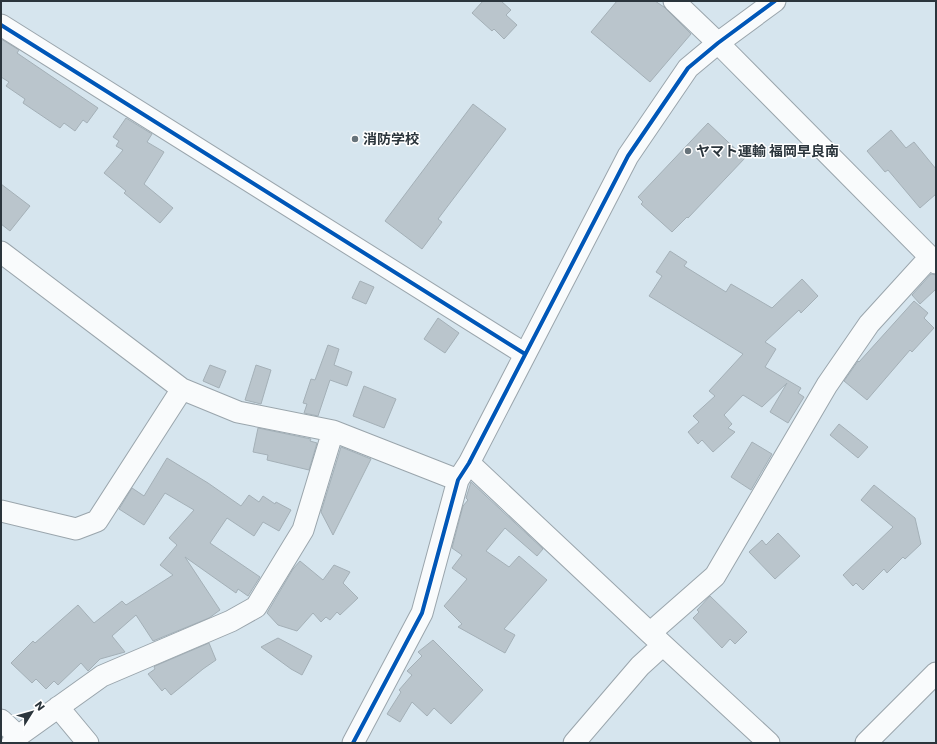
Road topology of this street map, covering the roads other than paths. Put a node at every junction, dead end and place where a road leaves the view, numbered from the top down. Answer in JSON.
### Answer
{"nodes":[{"id":1,"x":674,"y":1,"type":"edge"},
{"id":2,"x":775,"y":1,"type":"edge"},
{"id":3,"x":1,"y":25,"type":"edge"},
{"id":4,"x":718,"y":43,"type":"junction"},
{"id":5,"x":1,"y":252,"type":"edge"},
{"id":6,"x":933,"y":260,"type":"edge"},
{"id":7,"x":525,"y":354,"type":"junction"},
{"id":8,"x":182,"y":389,"type":"junction"},
{"id":9,"x":333,"y":431,"type":"junction"},
{"id":10,"x":469,"y":463,"type":"junction"},
{"id":11,"x":458,"y":480,"type":"junction"},
{"id":12,"x":1,"y":511,"type":"edge"},
{"id":13,"x":656,"y":639,"type":"junction"},
{"id":14,"x":936,"y":673,"type":"edge"},
{"id":15,"x":58,"y":707,"type":"junction"},
{"id":16,"x":1,"y":720,"type":"edge"},
{"id":17,"x":15,"y":739,"type":"edge"},
{"id":18,"x":88,"y":743,"type":"edge"},
{"id":19,"x":353,"y":743,"type":"edge"},
{"id":20,"x":574,"y":743,"type":"edge"},
{"id":21,"x":769,"y":743,"type":"edge"},
{"id":22,"x":866,"y":743,"type":"edge"}],
"edges":[{"from":1,"to":4,"type":"street"},
{"from":2,"to":4,"type":"street"},
{"from":3,"to":7,"type":"street"},
{"from":4,"to":6,"type":"street"},
{"from":4,"to":7,"type":"street"},
{"from":5,"to":8,"type":"street"},
{"from":6,"to":13,"type":"street"},
{"from":7,"to":10,"type":"street"},
{"from":8,"to":9,"type":"street"},
{"from":8,"to":12,"type":"street"},
{"from":9,"to":11,"type":"street"},
{"from":9,"to":15,"type":"street"},
{"from":10,"to":11,"type":"street"},
{"from":10,"to":13,"type":"street"},
{"from":11,"to":19,"type":"street"},
{"from":13,"to":20,"type":"street"},
{"from":13,"to":21,"type":"street"},
{"from":14,"to":22,"type":"street"},
{"from":15,"to":17,"type":"street"},
{"from":15,"to":18,"type":"street"},
{"from":16,"to":17,"type":"street"}]}
